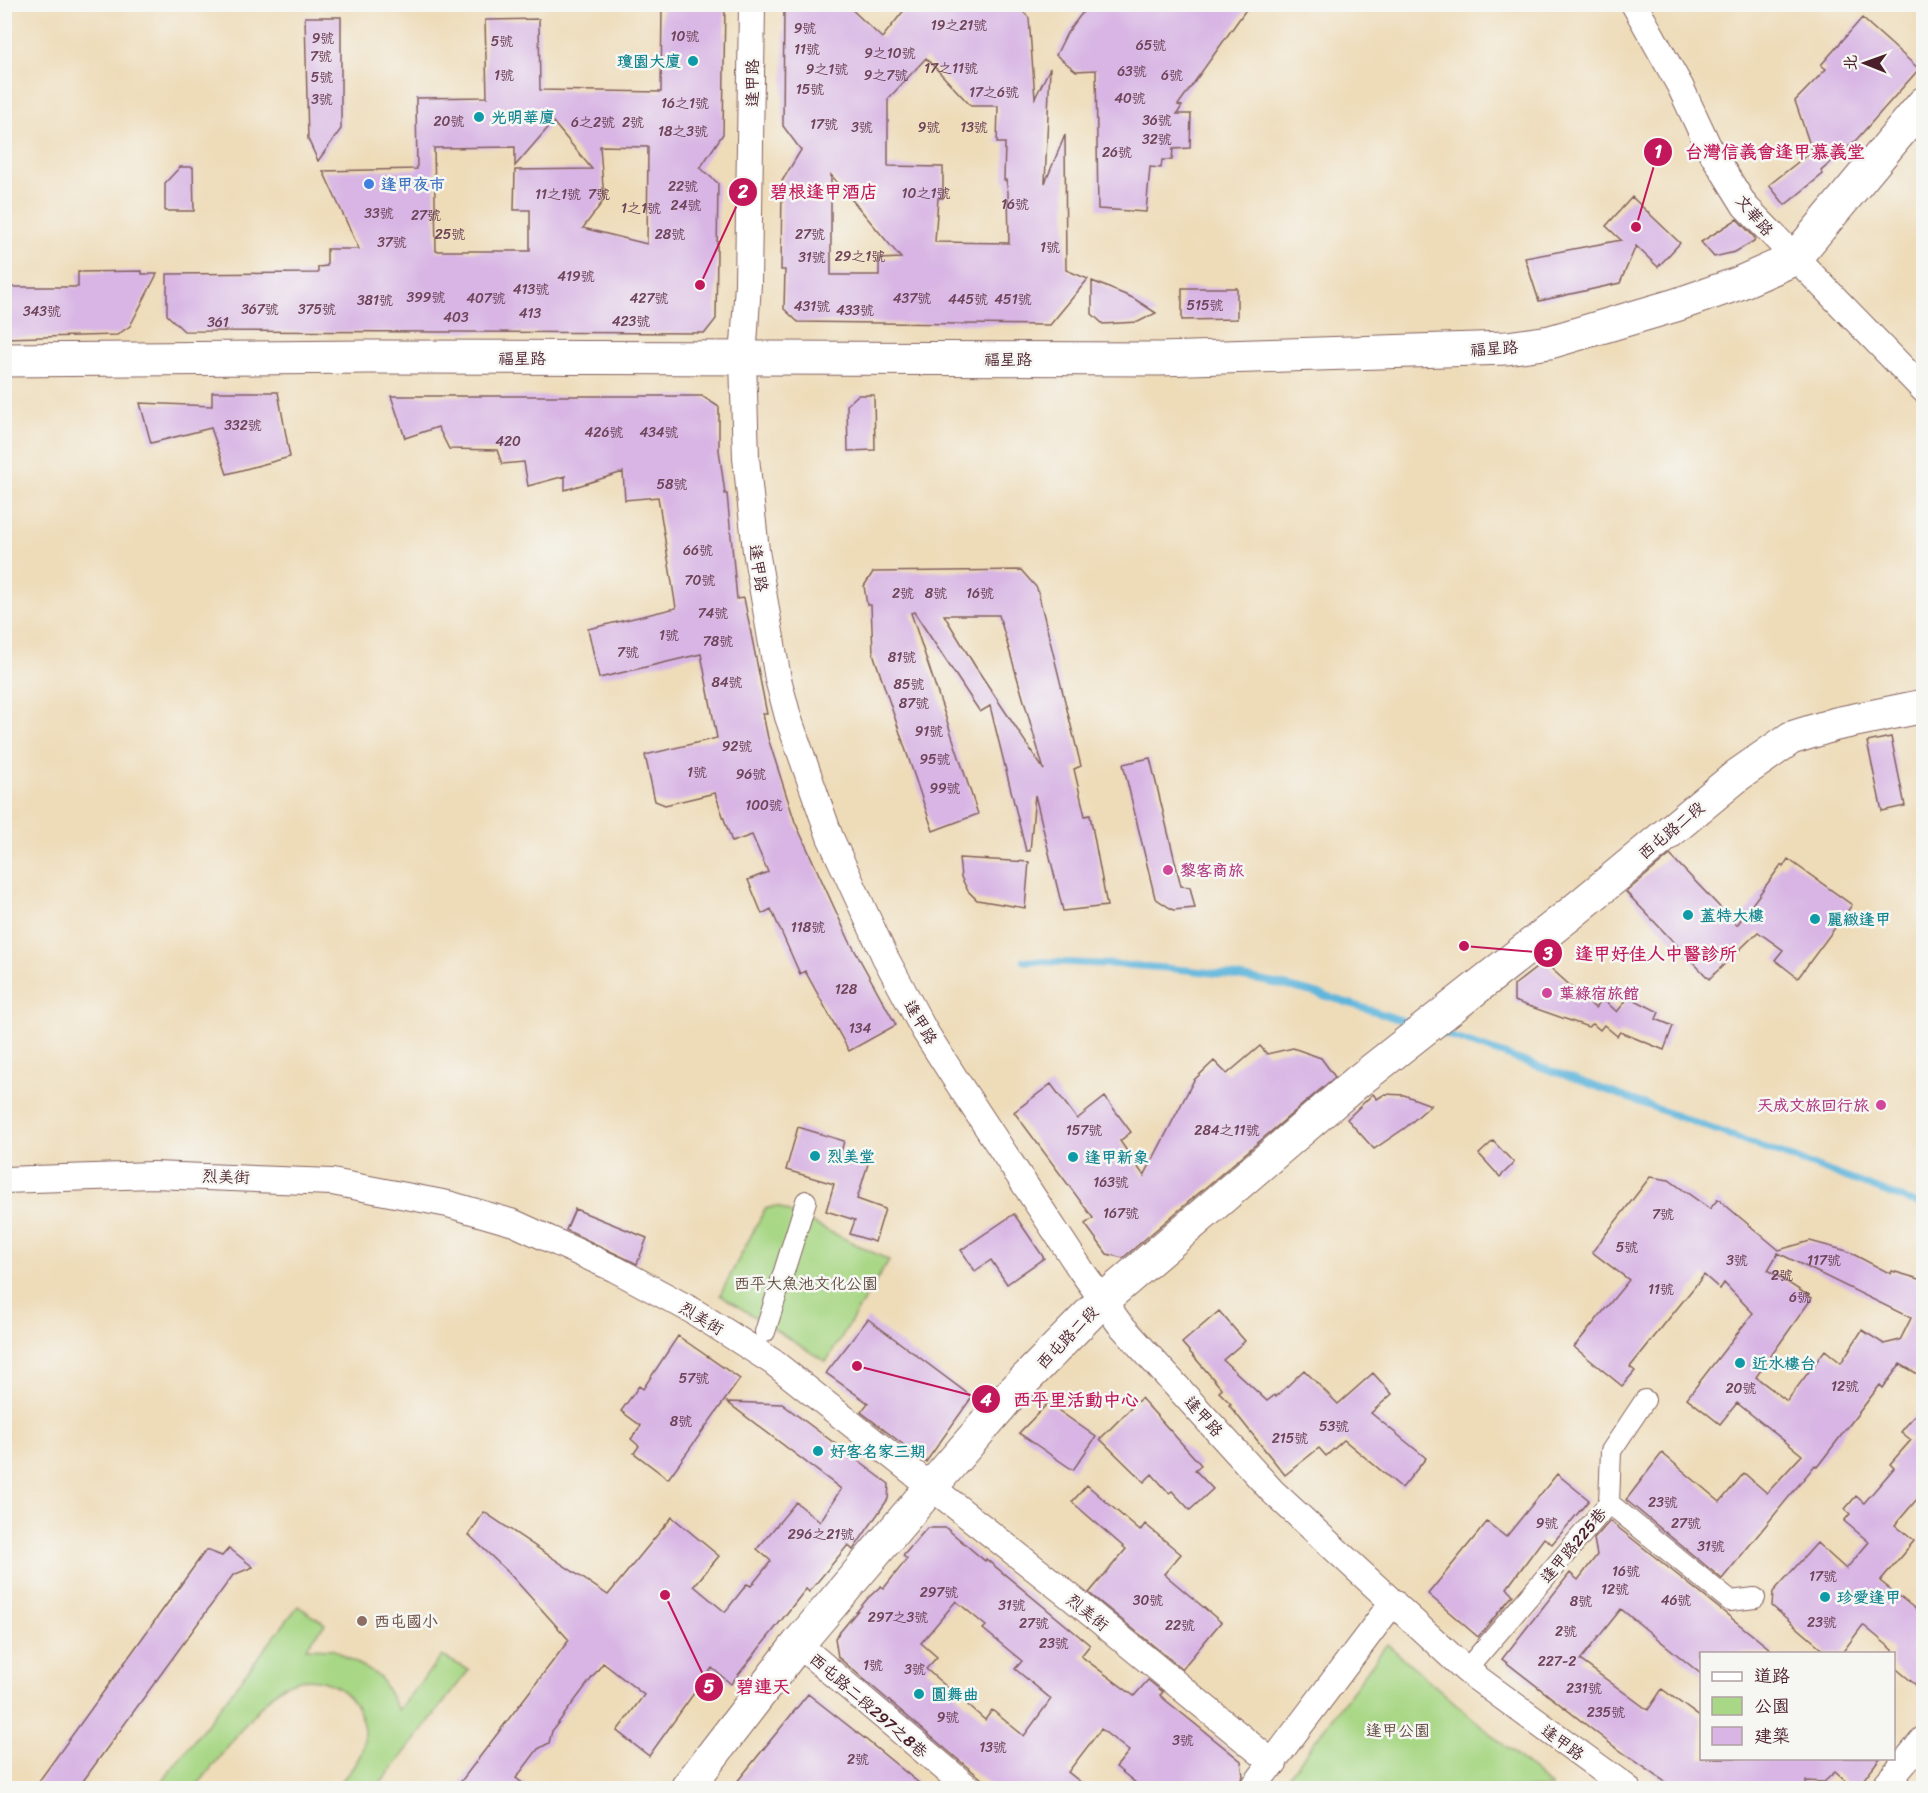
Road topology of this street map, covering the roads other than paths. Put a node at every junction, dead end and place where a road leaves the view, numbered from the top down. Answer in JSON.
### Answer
{"nodes":[{"id":1,"x":752,"y":4,"type":"edge"},
{"id":2,"x":1634,"y":4,"type":"edge"},
{"id":3,"x":1923,"y":102,"type":"edge"},
{"id":4,"x":1794,"y":259,"type":"junction"},
{"id":5,"x":744,"y":359,"type":"junction"},
{"id":6,"x":4,"y":360,"type":"edge"},
{"id":7,"x":1923,"y":390,"type":"edge"},
{"id":8,"x":1923,"y":706,"type":"edge"},
{"id":9,"x":4,"y":1180,"type":"edge"},
{"id":10,"x":806,"y":1201,"type":"dead end"},
{"id":11,"x":1103,"y":1300,"type":"junction"},
{"id":12,"x":765,"y":1332,"type":"dead end"},
{"id":13,"x":1646,"y":1400,"type":"dead end"},
{"id":14,"x":931,"y":1487,"type":"junction"},
{"id":15,"x":1609,"y":1503,"type":"junction"},
{"id":16,"x":1755,"y":1598,"type":"dead end"},
{"id":17,"x":1394,"y":1602,"type":"junction"},
{"id":18,"x":798,"y":1644,"type":"junction"},
{"id":19,"x":1466,"y":1670,"type":"junction"},
{"id":20,"x":1923,"y":1739,"type":"edge"},
{"id":21,"x":1274,"y":1764,"type":"junction"},
{"id":22,"x":954,"y":1784,"type":"edge"},
{"id":23,"x":687,"y":1788,"type":"edge"},
{"id":24,"x":1253,"y":1788,"type":"edge"},
{"id":25,"x":1626,"y":1788,"type":"edge"},
{"id":26,"x":1883,"y":1788,"type":"edge"}],
"edges":[{"from":1,"to":5,"type":"street","name":"逢甲路"},
{"from":2,"to":4,"type":"street","name":"文華路"},
{"from":3,"to":4,"type":"street","name":"福星路"},
{"from":4,"to":5,"type":"street","name":"福星路"},
{"from":4,"to":7,"type":"street","name":"文華路"},
{"from":5,"to":6,"type":"street","name":"福星路"},
{"from":5,"to":11,"type":"street","name":"逢甲路"},
{"from":8,"to":11,"type":"street","name":"西屯路二段"},
{"from":9,"to":14,"type":"street","name":"烈美街"},
{"from":10,"to":12,"type":"street"},
{"from":11,"to":14,"type":"street","name":"西屯路二段"},
{"from":11,"to":17,"type":"street","name":"逢甲路"},
{"from":13,"to":15,"type":"street"},
{"from":14,"to":18,"type":"street","name":"西屯路二段"},
{"from":14,"to":21,"type":"street","name":"烈美街"},
{"from":15,"to":16,"type":"street","name":"逢甲路225巷"},
{"from":15,"to":19,"type":"street","name":"逢甲路225巷"},
{"from":17,"to":19,"type":"street","name":"逢甲路"},
{"from":17,"to":21,"type":"street"},
{"from":18,"to":22,"type":"street","name":"西屯路二段297之8巷"},
{"from":18,"to":23,"type":"street","name":"西屯路二段"},
{"from":19,"to":25,"type":"street","name":"逢甲路"},
{"from":20,"to":26,"type":"street"},
{"from":21,"to":24,"type":"street"}]}
